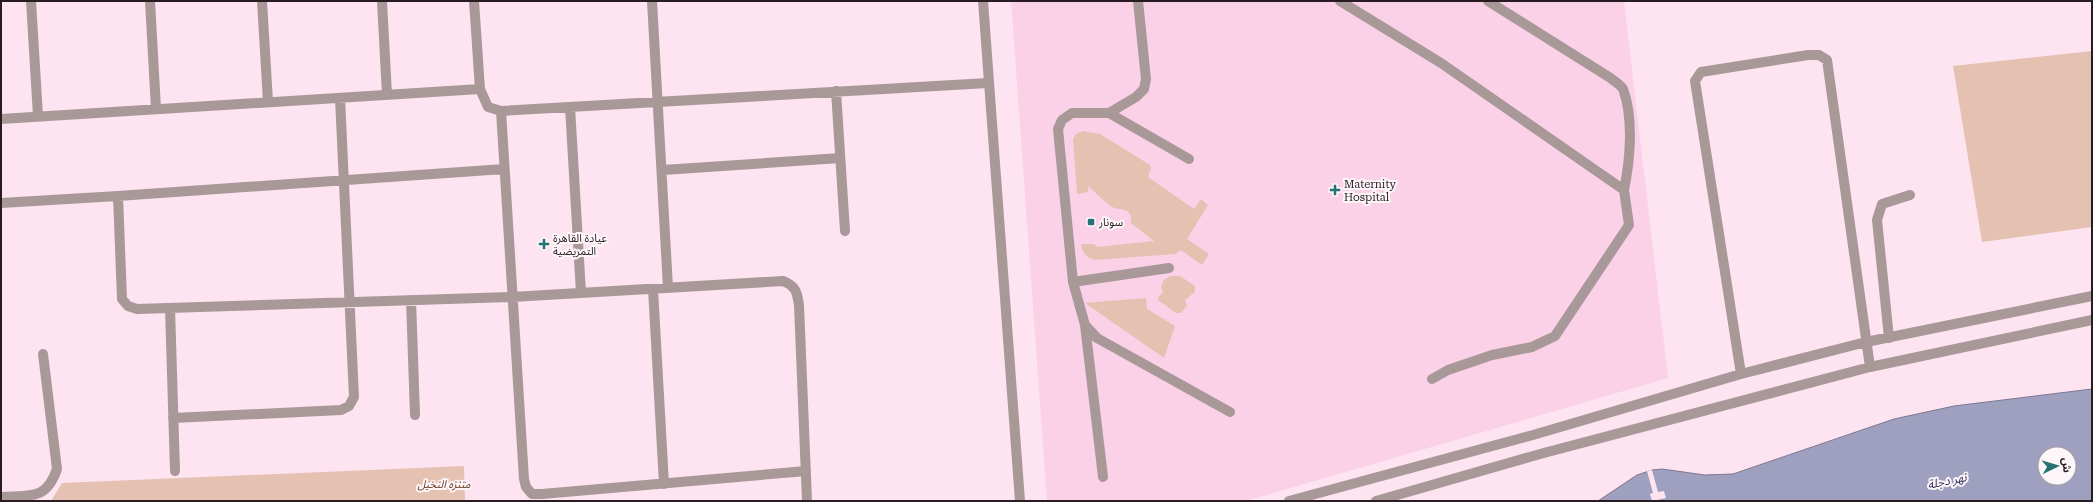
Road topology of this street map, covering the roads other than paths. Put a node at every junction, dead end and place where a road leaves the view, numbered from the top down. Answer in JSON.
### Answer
{"nodes":[{"id":1,"x":31,"y":1,"type":"edge"},
{"id":2,"x":150,"y":1,"type":"edge"},
{"id":3,"x":262,"y":1,"type":"edge"},
{"id":4,"x":382,"y":1,"type":"edge"},
{"id":5,"x":474,"y":1,"type":"edge"},
{"id":6,"x":652,"y":1,"type":"edge"},
{"id":7,"x":983,"y":1,"type":"edge"},
{"id":8,"x":1138,"y":1,"type":"edge"},
{"id":9,"x":1340,"y":1,"type":"edge"},
{"id":10,"x":1488,"y":1,"type":"edge"},
{"id":11,"x":988,"y":83,"type":"junction"},
{"id":12,"x":480,"y":89,"type":"junction"},
{"id":13,"x":836,"y":92,"type":"junction"},
{"id":14,"x":388,"y":95,"type":"junction"},
{"id":15,"x":340,"y":98,"type":"junction"},
{"id":16,"x":268,"y":102,"type":"junction"},
{"id":17,"x":658,"y":102,"type":"junction"},
{"id":18,"x":570,"y":107,"type":"junction"},
{"id":19,"x":156,"y":109,"type":"junction"},
{"id":20,"x":501,"y":111,"type":"junction"},
{"id":21,"x":1109,"y":113,"type":"junction"},
{"id":22,"x":38,"y":116,"type":"junction"},
{"id":23,"x":1,"y":118,"type":"edge"},
{"id":24,"x":840,"y":158,"type":"junction"},
{"id":25,"x":1189,"y":159,"type":"dead end"},
{"id":26,"x":504,"y":169,"type":"junction"},
{"id":27,"x":662,"y":170,"type":"junction"},
{"id":28,"x":343,"y":180,"type":"junction"},
{"id":29,"x":1624,"y":190,"type":"junction"},
{"id":30,"x":1910,"y":195,"type":"dead end"},
{"id":31,"x":118,"y":196,"type":"junction"},
{"id":32,"x":1,"y":203,"type":"edge"},
{"id":33,"x":845,"y":232,"type":"dead end"},
{"id":34,"x":1169,"y":268,"type":"dead end"},
{"id":35,"x":1073,"y":282,"type":"junction"},
{"id":36,"x":668,"y":288,"type":"junction"},
{"id":37,"x":653,"y":289,"type":"junction"},
{"id":38,"x":581,"y":293,"type":"junction"},
{"id":39,"x":2092,"y":296,"type":"edge"},
{"id":40,"x":512,"y":297,"type":"junction"},
{"id":41,"x":411,"y":300,"type":"junction"},
{"id":42,"x":351,"y":302,"type":"junction"},
{"id":43,"x":170,"y":308,"type":"junction"},
{"id":44,"x":2092,"y":320,"type":"edge"},
{"id":45,"x":1085,"y":325,"type":"junction"},
{"id":46,"x":1889,"y":338,"type":"junction"},
{"id":47,"x":1866,"y":342,"type":"junction"},
{"id":48,"x":43,"y":354,"type":"dead end"},
{"id":49,"x":1870,"y":367,"type":"junction"},
{"id":50,"x":1741,"y":374,"type":"junction"},
{"id":51,"x":1432,"y":379,"type":"dead end"},
{"id":52,"x":1230,"y":412,"type":"dead end"},
{"id":53,"x":416,"y":415,"type":"dead end"},
{"id":54,"x":173,"y":418,"type":"junction"},
{"id":55,"x":174,"y":471,"type":"dead end"},
{"id":56,"x":806,"y":471,"type":"junction"},
{"id":57,"x":1103,"y":477,"type":"dead end"},
{"id":58,"x":664,"y":484,"type":"junction"},
{"id":59,"x":1,"y":497,"type":"edge"},
{"id":60,"x":807,"y":501,"type":"edge"},
{"id":61,"x":1020,"y":501,"type":"edge"},
{"id":62,"x":1289,"y":501,"type":"edge"},
{"id":63,"x":1376,"y":501,"type":"edge"}],
"edges":[{"from":1,"to":22,"type":"street"},
{"from":2,"to":19,"type":"street"},
{"from":3,"to":16,"type":"street"},
{"from":4,"to":14,"type":"street"},
{"from":5,"to":12,"type":"street"},
{"from":6,"to":17,"type":"street"},
{"from":7,"to":11,"type":"street"},
{"from":8,"to":21,"type":"street"},
{"from":9,"to":29,"type":"street"},
{"from":10,"to":29,"type":"street"},
{"from":11,"to":13,"type":"street"},
{"from":11,"to":61,"type":"street"},
{"from":12,"to":14,"type":"street"},
{"from":12,"to":20,"type":"street"},
{"from":13,"to":17,"type":"street"},
{"from":13,"to":24,"type":"street"},
{"from":14,"to":15,"type":"street"},
{"from":15,"to":16,"type":"street"},
{"from":15,"to":28,"type":"street"},
{"from":16,"to":19,"type":"street"},
{"from":17,"to":18,"type":"street"},
{"from":17,"to":27,"type":"street"},
{"from":18,"to":20,"type":"street"},
{"from":18,"to":38,"type":"street"},
{"from":19,"to":22,"type":"street"},
{"from":20,"to":26,"type":"street"},
{"from":21,"to":25,"type":"street"},
{"from":21,"to":35,"type":"street"},
{"from":22,"to":23,"type":"street"},
{"from":24,"to":27,"type":"street"},
{"from":24,"to":33,"type":"street"},
{"from":26,"to":28,"type":"street"},
{"from":26,"to":40,"type":"street"},
{"from":27,"to":36,"type":"street"},
{"from":28,"to":31,"type":"street"},
{"from":28,"to":42,"type":"street"},
{"from":29,"to":51,"type":"street"},
{"from":30,"to":46,"type":"street"},
{"from":31,"to":32,"type":"street"},
{"from":31,"to":43,"type":"street"},
{"from":34,"to":35,"type":"street"},
{"from":35,"to":45,"type":"street"},
{"from":36,"to":37,"type":"street"},
{"from":36,"to":56,"type":"street"},
{"from":37,"to":38,"type":"street"},
{"from":37,"to":58,"type":"street"},
{"from":38,"to":40,"type":"street"},
{"from":39,"to":46,"type":"street"},
{"from":40,"to":41,"type":"street"},
{"from":40,"to":58,"type":"street"},
{"from":41,"to":42,"type":"street"},
{"from":41,"to":53,"type":"street"},
{"from":42,"to":43,"type":"street"},
{"from":42,"to":54,"type":"street"},
{"from":43,"to":54,"type":"street"},
{"from":44,"to":49,"type":"street"},
{"from":45,"to":52,"type":"street"},
{"from":45,"to":57,"type":"street"},
{"from":46,"to":47,"type":"street"},
{"from":47,"to":49,"type":"street"},
{"from":47,"to":50,"type":"street"},
{"from":47,"to":50,"type":"street"},
{"from":48,"to":59,"type":"street"},
{"from":49,"to":63,"type":"street"},
{"from":50,"to":62,"type":"street"},
{"from":54,"to":55,"type":"street"},
{"from":56,"to":58,"type":"street"},
{"from":56,"to":60,"type":"street"}]}
